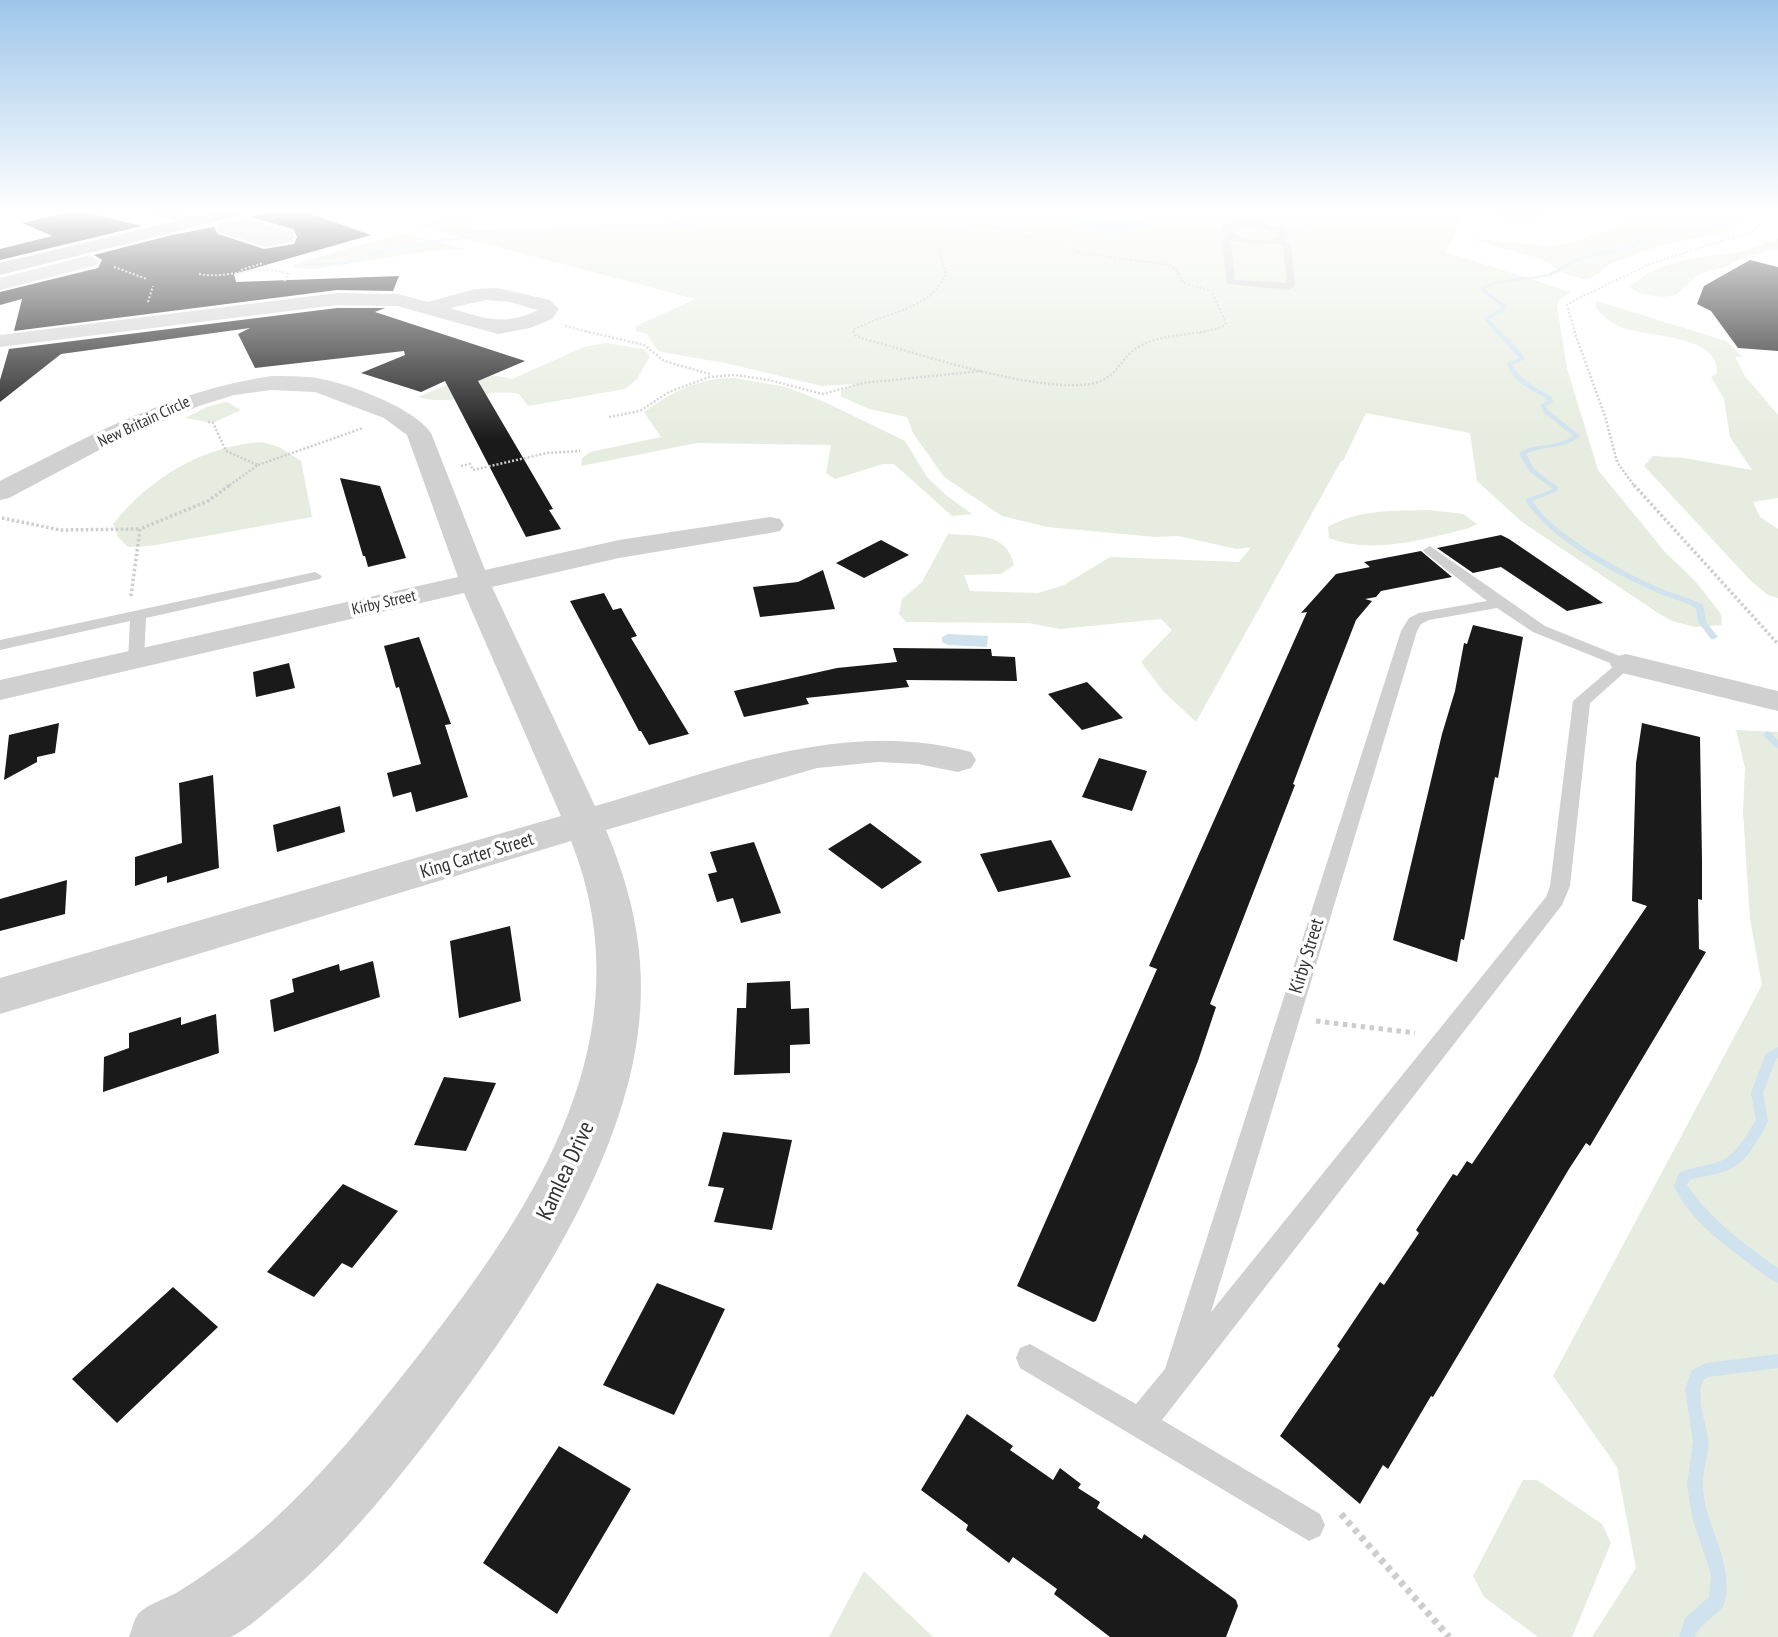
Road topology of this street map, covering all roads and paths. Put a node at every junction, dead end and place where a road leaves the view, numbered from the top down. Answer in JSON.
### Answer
{"nodes":[{"id":1,"x":283,"y":286,"type":"edge"},
{"id":2,"x":938,"y":286,"type":"edge"},
{"id":3,"x":1197,"y":286,"type":"edge"},
{"id":4,"x":1224,"y":286,"type":"edge"},
{"id":5,"x":1603,"y":286,"type":"edge"},
{"id":6,"x":1212,"y":291,"type":"junction"},
{"id":7,"x":277,"y":306,"type":"junction"},
{"id":8,"x":430,"y":308,"type":"junction"},
{"id":9,"x":538,"y":318,"type":"junction"},
{"id":10,"x":0,"y":341,"type":"edge"},
{"id":11,"x":990,"y":370,"type":"junction"},
{"id":12,"x":722,"y":375,"type":"junction"},
{"id":13,"x":609,"y":417,"type":"dead end"},
{"id":14,"x":204,"y":422,"type":"dead end"},
{"id":15,"x":370,"y":425,"type":"dead end"},
{"id":16,"x":580,"y":452,"type":"dead end"},
{"id":17,"x":258,"y":465,"type":"junction"},
{"id":18,"x":473,"y":470,"type":"dead end"},
{"id":19,"x":0,"y":492,"type":"edge"},
{"id":20,"x":0,"y":517,"type":"edge"},
{"id":21,"x":770,"y":525,"type":"dead end"},
{"id":22,"x":140,"y":529,"type":"junction"},
{"id":23,"x":1430,"y":550,"type":"dead end"},
{"id":24,"x":315,"y":576,"type":"dead end"},
{"id":25,"x":475,"y":583,"type":"junction"},
{"id":26,"x":131,"y":596,"type":"dead end"},
{"id":27,"x":1500,"y":603,"type":"junction"},
{"id":28,"x":138,"y":614,"type":"junction"},
{"id":29,"x":1778,"y":644,"type":"edge"},
{"id":30,"x":0,"y":645,"type":"edge"},
{"id":31,"x":136,"y":660,"type":"junction"},
{"id":32,"x":1626,"y":664,"type":"junction"},
{"id":33,"x":0,"y":690,"type":"edge"},
{"id":34,"x":1778,"y":701,"type":"edge"},
{"id":35,"x":958,"y":760,"type":"dead end"},
{"id":36,"x":582,"y":825,"type":"junction"},
{"id":37,"x":0,"y":996,"type":"edge"},
{"id":38,"x":1346,"y":1025,"type":"dead end"},
{"id":39,"x":1409,"y":1033,"type":"dead end"},
{"id":40,"x":1030,"y":1358,"type":"dead end"},
{"id":41,"x":1177,"y":1377,"type":"junction"},
{"id":42,"x":1140,"y":1423,"type":"junction"},
{"id":43,"x":1333,"y":1506,"type":"dead end"},
{"id":44,"x":1309,"y":1525,"type":"dead end"},
{"id":45,"x":163,"y":1637,"type":"edge"},
{"id":46,"x":1449,"y":1637,"type":"edge"}],
"edges":[{"from":1,"to":7,"type":"path"},
{"from":2,"to":11,"type":"path"},
{"from":3,"to":6,"type":"path"},
{"from":4,"to":6,"type":"path"},
{"from":5,"to":29,"type":"path"},
{"from":6,"to":11,"type":"path"},
{"from":7,"to":8,"type":"street"},
{"from":7,"to":10,"type":"street"},
{"from":8,"to":9,"type":"street"},
{"from":8,"to":9,"type":"street"},
{"from":9,"to":12,"type":"path"},
{"from":11,"to":12,"type":"path"},
{"from":12,"to":13,"type":"path"},
{"from":14,"to":17,"type":"path"},
{"from":15,"to":17,"type":"path"},
{"from":16,"to":18,"type":"path"},
{"from":17,"to":22,"type":"path"},
{"from":19,"to":25,"type":"street","name":"New Britain Circle"},
{"from":20,"to":22,"type":"path"},
{"from":21,"to":25,"type":"street","name":"Kirby Street"},
{"from":22,"to":26,"type":"path"},
{"from":23,"to":27,"type":"lane"},
{"from":24,"to":28,"type":"lane"},
{"from":25,"to":31,"type":"street","name":"Kirby Street"},
{"from":25,"to":36,"type":"street","name":"Kamlea Drive"},
{"from":27,"to":32,"type":"lane"},
{"from":27,"to":41,"type":"lane","name":"Kirby Street"},
{"from":28,"to":30,"type":"lane"},
{"from":28,"to":31,"type":"lane"},
{"from":31,"to":33,"type":"street","name":"Kirby Street"},
{"from":32,"to":34,"type":"street"},
{"from":32,"to":41,"type":"lane","name":"Kirby Street"},
{"from":35,"to":36,"type":"street","name":"King Carter Street"},
{"from":36,"to":37,"type":"street","name":"King Carter Street"},
{"from":36,"to":45,"type":"street","name":"Kamlea Drive"},
{"from":38,"to":39,"type":"path"},
{"from":40,"to":42,"type":"lane"},
{"from":41,"to":42,"type":"lane","name":"Kirby Street"},
{"from":42,"to":44,"type":"lane"},
{"from":43,"to":46,"type":"path"}]}
